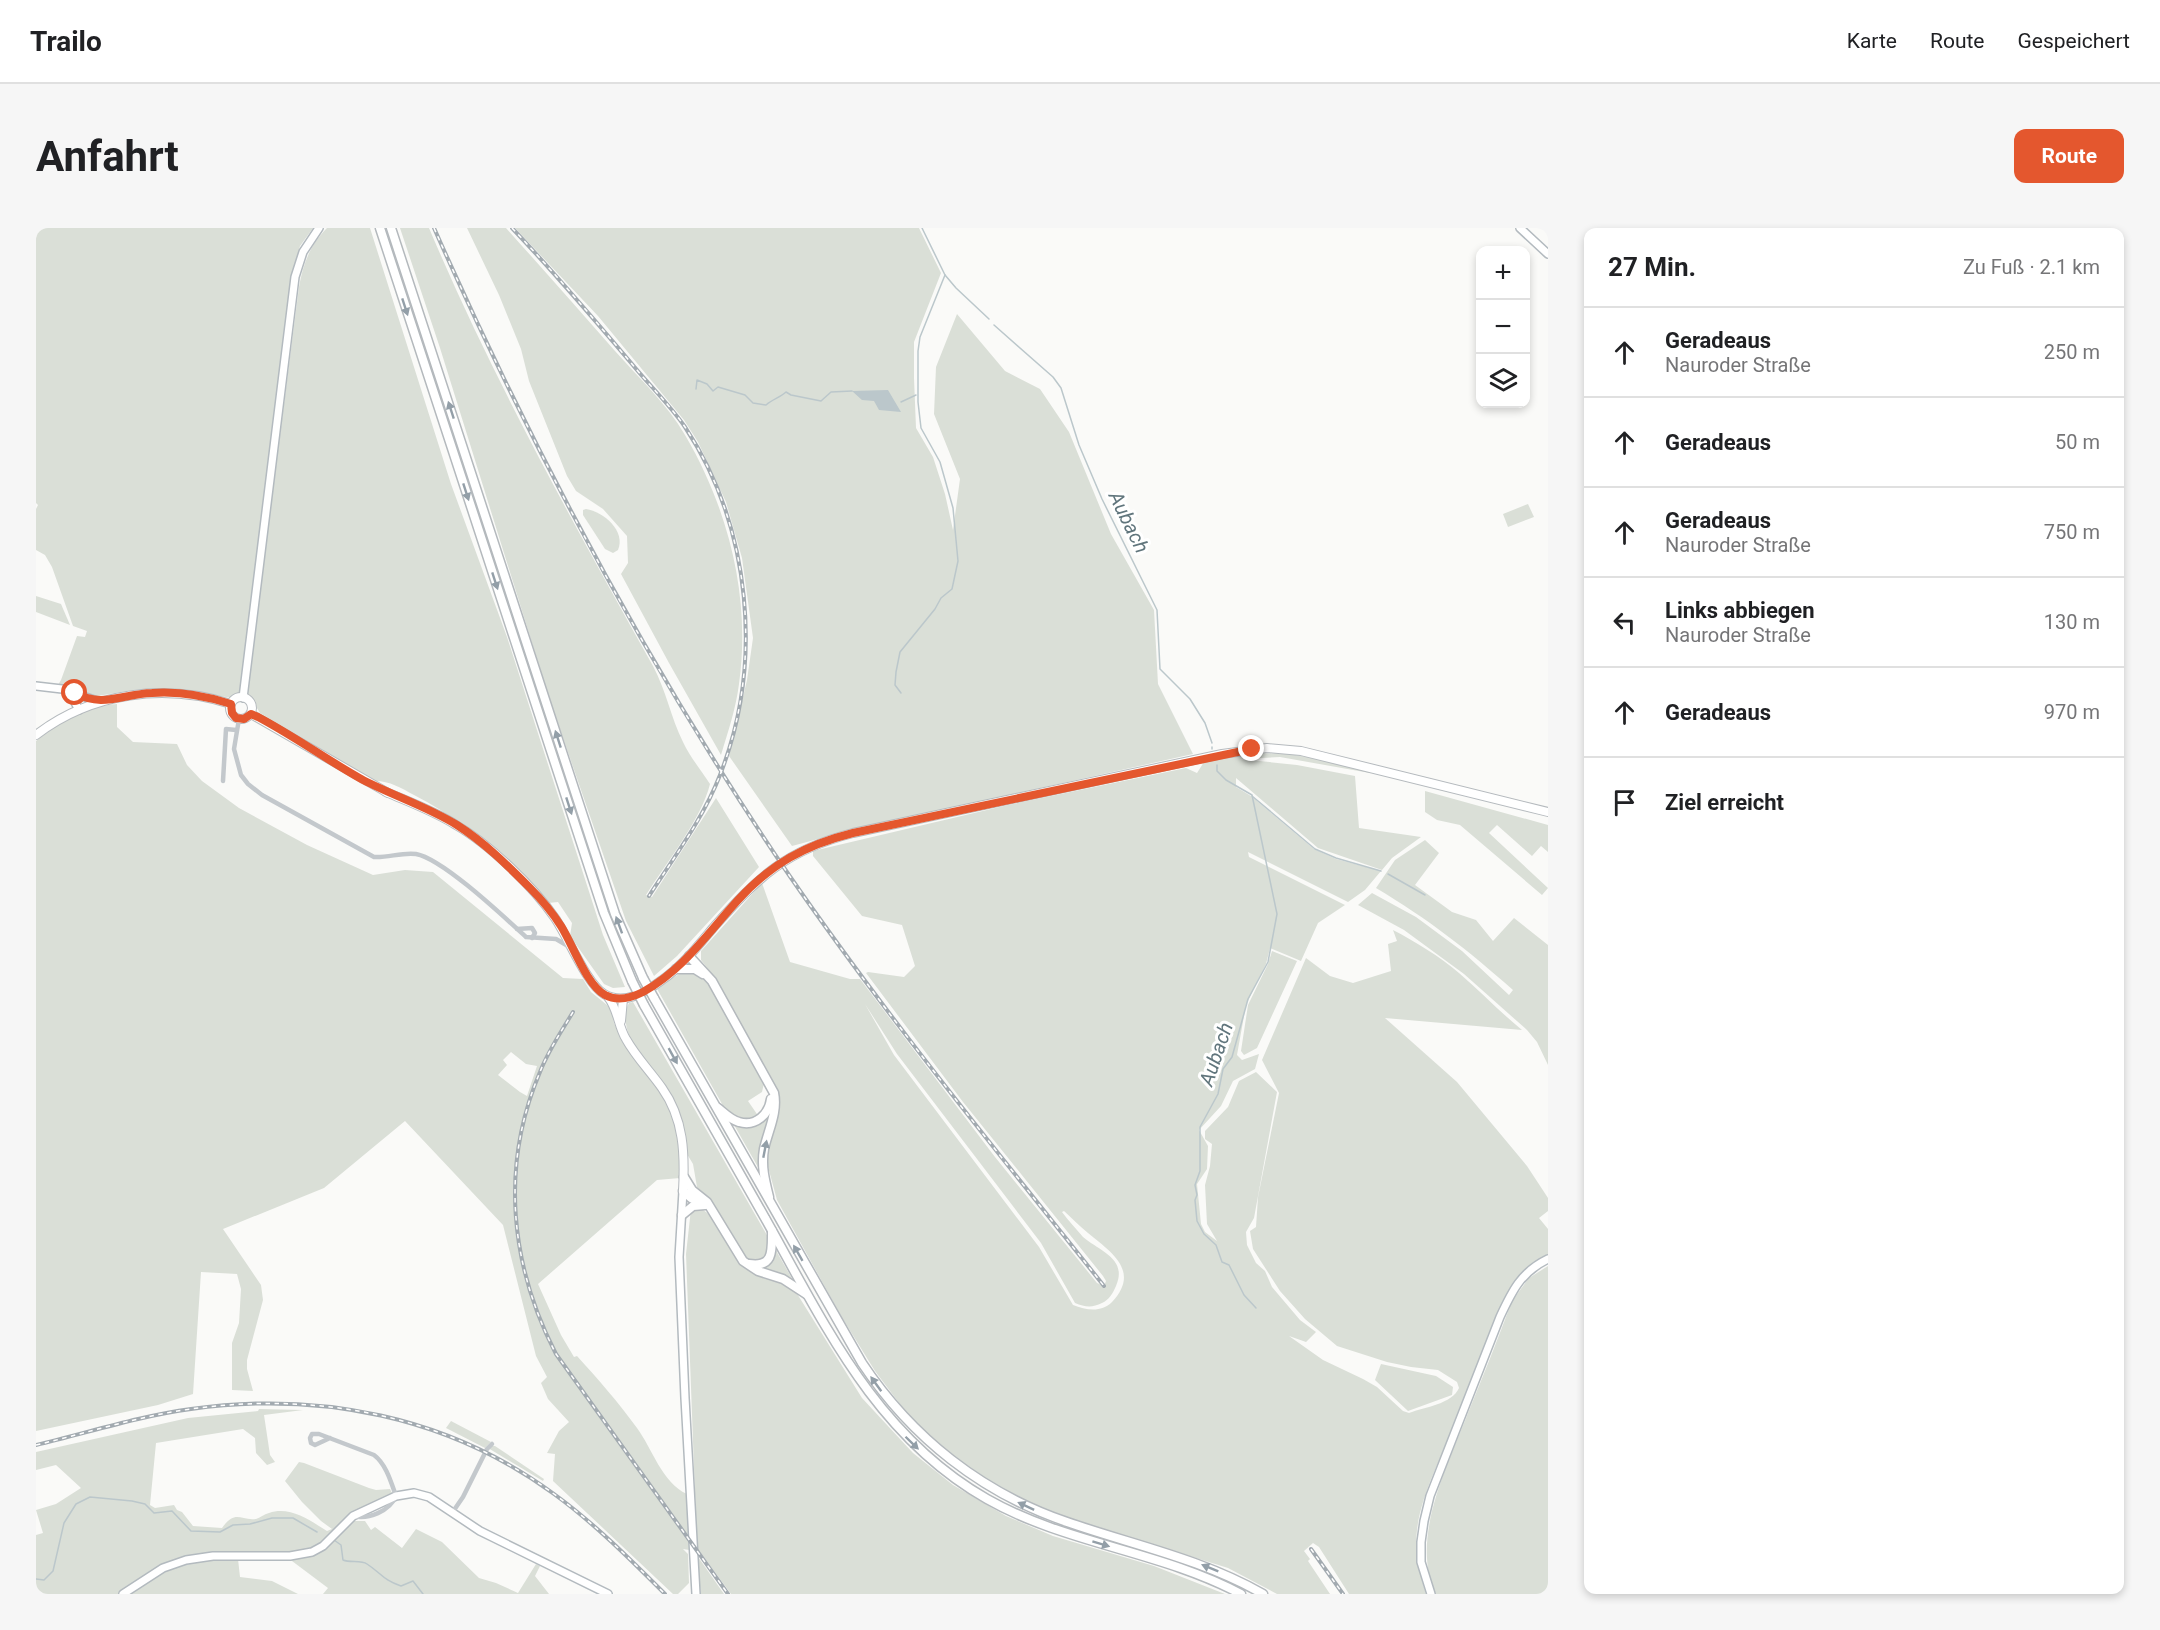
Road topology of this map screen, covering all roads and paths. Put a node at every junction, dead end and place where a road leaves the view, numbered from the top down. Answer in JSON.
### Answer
{"nodes":[{"id":1,"x":319,"y":228,"type":"edge"},
{"id":2,"x":380,"y":228,"type":"edge"},
{"id":3,"x":391,"y":228,"type":"edge"},
{"id":4,"x":1520,"y":228,"type":"edge"},
{"id":5,"x":1548,"y":254,"type":"edge"},
{"id":6,"x":36,"y":686,"type":"edge"},
{"id":7,"x":65,"y":690,"type":"junction"},
{"id":8,"x":78,"y":695,"type":"junction"},
{"id":9,"x":243,"y":698,"type":"junction"},
{"id":10,"x":100,"y":702,"type":"junction"},
{"id":11,"x":231,"y":704,"type":"junction"},
{"id":12,"x":79,"y":710,"type":"junction"},
{"id":13,"x":251,"y":714,"type":"junction"},
{"id":14,"x":239,"y":719,"type":"junction"},
{"id":15,"x":236,"y":730,"type":"junction"},
{"id":16,"x":36,"y":735,"type":"edge"},
{"id":17,"x":223,"y":781,"type":"dead end"},
{"id":18,"x":1548,"y":812,"type":"edge"},
{"id":19,"x":517,"y":929,"type":"junction"},
{"id":20,"x":532,"y":938,"type":"junction"},
{"id":21,"x":577,"y":955,"type":"junction"},
{"id":22,"x":689,"y":956,"type":"junction"},
{"id":23,"x":676,"y":969,"type":"junction"},
{"id":24,"x":695,"y":969,"type":"junction"},
{"id":25,"x":712,"y":981,"type":"junction"},
{"id":26,"x":607,"y":996,"type":"junction"},
{"id":27,"x":623,"y":999,"type":"junction"},
{"id":28,"x":616,"y":1014,"type":"junction"},
{"id":29,"x":622,"y":1031,"type":"junction"},
{"id":30,"x":771,"y":1087,"type":"junction"},
{"id":31,"x":715,"y":1105,"type":"junction"},
{"id":32,"x":684,"y":1177,"type":"junction"},
{"id":33,"x":683,"y":1191,"type":"junction"},
{"id":34,"x":698,"y":1195,"type":"junction"},
{"id":35,"x":709,"y":1206,"type":"junction"},
{"id":36,"x":771,"y":1206,"type":"junction"},
{"id":37,"x":682,"y":1215,"type":"junction"},
{"id":38,"x":772,"y":1231,"type":"junction"},
{"id":39,"x":1548,"y":1259,"type":"edge"},
{"id":40,"x":747,"y":1263,"type":"junction"},
{"id":41,"x":809,"y":1296,"type":"junction"},
{"id":42,"x":330,"y":1438,"type":"dead end"},
{"id":43,"x":492,"y":1444,"type":"dead end"},
{"id":44,"x":396,"y":1496,"type":"junction"},
{"id":45,"x":452,"y":1513,"type":"junction"},
{"id":46,"x":696,"y":1593,"type":"edge"},
{"id":47,"x":123,"y":1594,"type":"edge"},
{"id":48,"x":608,"y":1594,"type":"edge"},
{"id":49,"x":1241,"y":1594,"type":"edge"},
{"id":50,"x":1263,"y":1594,"type":"edge"},
{"id":51,"x":1431,"y":1594,"type":"edge"}],
"edges":[{"from":1,"to":9,"type":"main road"},
{"from":2,"to":38,"type":"highway","one_way":true,"bridge":true},
{"from":31,"to":3,"type":"highway","one_way":true,"bridge":true},
{"from":4,"to":5,"type":"main road"},
{"from":6,"to":7,"type":"main road"},
{"from":7,"to":8,"type":"main road"},
{"from":7,"to":12,"type":"main road"},
{"from":8,"to":10,"type":"main road"},
{"from":8,"to":12,"type":"main road"},
{"from":9,"to":11,"type":"main road"},
{"from":9,"to":13,"type":"main road"},
{"from":10,"to":11,"type":"main road"},
{"from":10,"to":12,"type":"main road"},
{"from":11,"to":14,"type":"main road"},
{"from":12,"to":16,"type":"main road"},
{"from":13,"to":14,"type":"main road"},
{"from":13,"to":21,"type":"main road"},
{"from":14,"to":15,"type":"street"},
{"from":15,"to":17,"type":"street"},
{"from":15,"to":19,"type":"street"},
{"from":18,"to":22,"type":"main road"},
{"from":19,"to":20,"type":"street"},
{"from":19,"to":20,"type":"street"},
{"from":20,"to":21,"type":"street"},
{"from":21,"to":26,"type":"main road"},
{"from":22,"to":23,"type":"main road"},
{"from":22,"to":24,"type":"highway"},
{"from":22,"to":25,"type":"highway"},
{"from":23,"to":24,"type":"highway"},
{"from":23,"to":27,"type":"main road"},
{"from":24,"to":25,"type":"highway"},
{"from":25,"to":30,"type":"highway"},
{"from":26,"to":27,"type":"main road"},
{"from":26,"to":28,"type":"main road"},
{"from":27,"to":28,"type":"main road"},
{"from":27,"to":29,"type":"main road"},
{"from":28,"to":29,"type":"main road"},
{"from":29,"to":32,"type":"main road"},
{"from":30,"to":31,"type":"highway"},
{"from":36,"to":30,"type":"highway","one_way":true},
{"from":31,"to":36,"type":"highway"},
{"from":32,"to":33,"type":"main road"},
{"from":32,"to":34,"type":"highway"},
{"from":33,"to":34,"type":"highway"},
{"from":33,"to":35,"type":"highway"},
{"from":33,"to":37,"type":"main road"},
{"from":34,"to":35,"type":"highway"},
{"from":35,"to":37,"type":"highway"},
{"from":35,"to":40,"type":"highway"},
{"from":50,"to":36,"type":"highway","one_way":true},
{"from":37,"to":46,"type":"main road"},
{"from":38,"to":40,"type":"highway"},
{"from":38,"to":41,"type":"highway"},
{"from":39,"to":51,"type":"main road"},
{"from":40,"to":41,"type":"highway"},
{"from":41,"to":49,"type":"highway","one_way":true},
{"from":42,"to":44,"type":"street"},
{"from":43,"to":45,"type":"street"},
{"from":44,"to":45,"type":"main road"},
{"from":44,"to":47,"type":"main road"},
{"from":45,"to":48,"type":"main road"}]}
